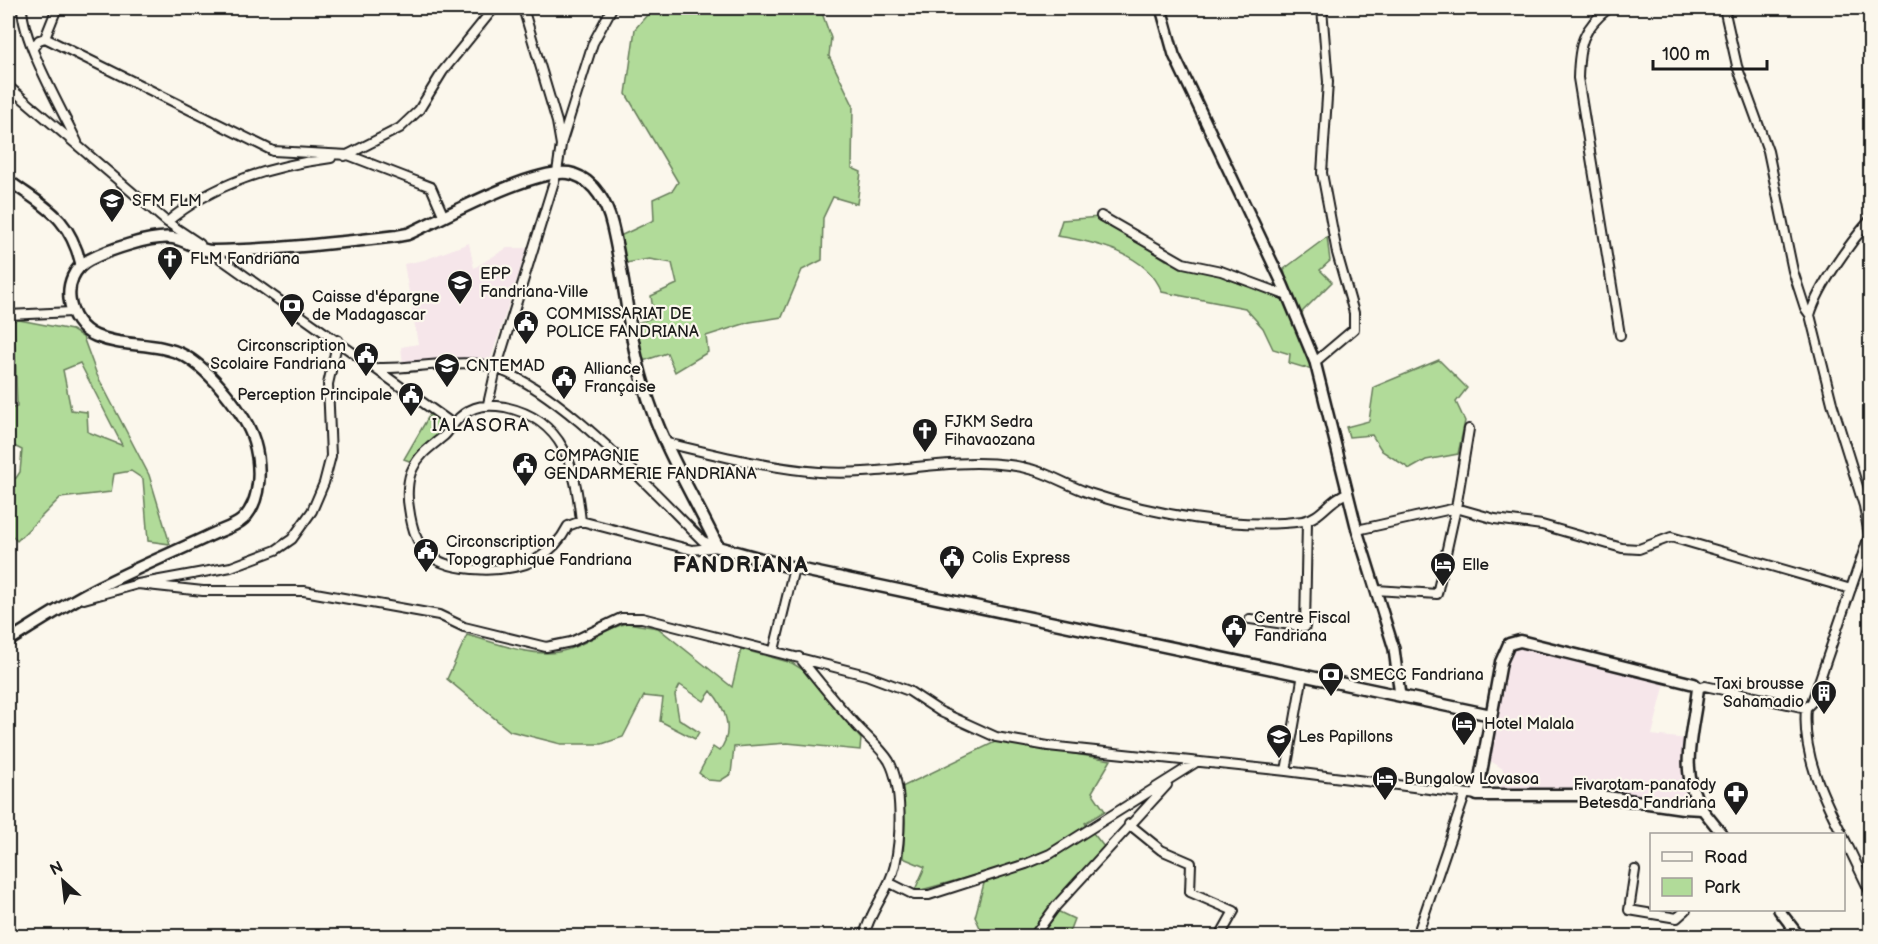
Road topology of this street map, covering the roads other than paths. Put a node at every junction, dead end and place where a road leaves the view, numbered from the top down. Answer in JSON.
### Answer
{"nodes":[{"id":1,"x":22,"y":8,"type":"edge"},
{"id":2,"x":57,"y":8,"type":"edge"},
{"id":3,"x":494,"y":8,"type":"edge"},
{"id":4,"x":523,"y":8,"type":"edge"},
{"id":5,"x":612,"y":8,"type":"edge"},
{"id":6,"x":1161,"y":8,"type":"edge"},
{"id":7,"x":1322,"y":8,"type":"edge"},
{"id":8,"x":1609,"y":8,"type":"edge"},
{"id":9,"x":1725,"y":8,"type":"edge"},
{"id":10,"x":45,"y":38,"type":"junction"},
{"id":11,"x":33,"y":48,"type":"junction"},
{"id":12,"x":8,"y":86,"type":"edge"},
{"id":13,"x":561,"y":145,"type":"junction"},
{"id":14,"x":78,"y":146,"type":"junction"},
{"id":15,"x":348,"y":155,"type":"junction"},
{"id":16,"x":557,"y":172,"type":"junction"},
{"id":17,"x":8,"y":180,"type":"edge"},
{"id":18,"x":1101,"y":216,"type":"dead end"},
{"id":19,"x":444,"y":217,"type":"junction"},
{"id":20,"x":1870,"y":220,"type":"edge"},
{"id":21,"x":167,"y":222,"type":"junction"},
{"id":22,"x":210,"y":252,"type":"junction"},
{"id":23,"x":81,"y":264,"type":"junction"},
{"id":24,"x":1288,"y":296,"type":"junction"},
{"id":25,"x":72,"y":312,"type":"junction"},
{"id":26,"x":8,"y":315,"type":"edge"},
{"id":27,"x":1810,"y":315,"type":"junction"},
{"id":28,"x":1620,"y":334,"type":"dead end"},
{"id":29,"x":338,"y":340,"type":"junction"},
{"id":30,"x":1315,"y":362,"type":"junction"},
{"id":31,"x":378,"y":368,"type":"junction"},
{"id":32,"x":496,"y":369,"type":"junction"},
{"id":33,"x":488,"y":404,"type":"junction"},
{"id":34,"x":453,"y":424,"type":"junction"},
{"id":35,"x":1468,"y":429,"type":"dead end"},
{"id":36,"x":668,"y":443,"type":"junction"},
{"id":37,"x":1348,"y":493,"type":"junction"},
{"id":38,"x":1456,"y":508,"type":"junction"},
{"id":39,"x":581,"y":521,"type":"junction"},
{"id":40,"x":1306,"y":521,"type":"junction"},
{"id":41,"x":1357,"y":530,"type":"junction"},
{"id":42,"x":718,"y":547,"type":"junction"},
{"id":43,"x":794,"y":568,"type":"junction"},
{"id":44,"x":138,"y":584,"type":"junction"},
{"id":45,"x":1851,"y":589,"type":"junction"},
{"id":46,"x":1376,"y":590,"type":"junction"},
{"id":47,"x":71,"y":602,"type":"junction"},
{"id":48,"x":1250,"y":619,"type":"dead end"},
{"id":49,"x":8,"y":641,"type":"edge"},
{"id":50,"x":774,"y":650,"type":"junction"},
{"id":51,"x":798,"y":656,"type":"junction"},
{"id":52,"x":1303,"y":674,"type":"junction"},
{"id":53,"x":1698,"y":688,"type":"junction"},
{"id":54,"x":1400,"y":694,"type":"junction"},
{"id":55,"x":1806,"y":708,"type":"junction"},
{"id":56,"x":1491,"y":715,"type":"junction"},
{"id":57,"x":1195,"y":763,"type":"junction"},
{"id":58,"x":1286,"y":771,"type":"junction"},
{"id":59,"x":1172,"y":780,"type":"junction"},
{"id":60,"x":1466,"y":795,"type":"junction"},
{"id":61,"x":1477,"y":795,"type":"junction"},
{"id":62,"x":1702,"y":808,"type":"junction"},
{"id":63,"x":1129,"y":824,"type":"junction"},
{"id":64,"x":1721,"y":833,"type":"edge"},
{"id":65,"x":1842,"y":833,"type":"edge"},
{"id":66,"x":1845,"y":840,"type":"edge"},
{"id":67,"x":1635,"y":870,"type":"dead end"},
{"id":68,"x":890,"y":883,"type":"junction"},
{"id":69,"x":1870,"y":892,"type":"edge"},
{"id":70,"x":1684,"y":911,"type":"edge"},
{"id":71,"x":1780,"y":911,"type":"edge"},
{"id":72,"x":864,"y":936,"type":"edge"},
{"id":73,"x":1034,"y":936,"type":"edge"},
{"id":74,"x":1220,"y":936,"type":"edge"},
{"id":75,"x":1417,"y":936,"type":"edge"},
{"id":76,"x":1799,"y":936,"type":"edge"}],
"edges":[{"from":1,"to":11,"type":"street"},
{"from":2,"to":10,"type":"street"},
{"from":3,"to":15,"type":"street"},
{"from":4,"to":13,"type":"street"},
{"from":5,"to":13,"type":"street"},
{"from":6,"to":24,"type":"street"},
{"from":7,"to":30,"type":"street"},
{"from":8,"to":28,"type":"street"},
{"from":9,"to":27,"type":"street"},
{"from":10,"to":11,"type":"street"},
{"from":10,"to":15,"type":"street"},
{"from":11,"to":14,"type":"street"},
{"from":12,"to":14,"type":"street"},
{"from":13,"to":16,"type":"street"},
{"from":14,"to":21,"type":"street"},
{"from":15,"to":19,"type":"street"},
{"from":15,"to":21,"type":"street"},
{"from":16,"to":19,"type":"main road"},
{"from":16,"to":32,"type":"street"},
{"from":16,"to":36,"type":"main road"},
{"from":17,"to":23,"type":"street"},
{"from":18,"to":24,"type":"street"},
{"from":19,"to":22,"type":"main road"},
{"from":20,"to":27,"type":"street"},
{"from":21,"to":22,"type":"street"},
{"from":22,"to":23,"type":"main road"},
{"from":22,"to":29,"type":"street"},
{"from":23,"to":25,"type":"main road"},
{"from":24,"to":30,"type":"street"},
{"from":25,"to":26,"type":"street"},
{"from":25,"to":47,"type":"main road"},
{"from":27,"to":45,"type":"street"},
{"from":29,"to":31,"type":"street"},
{"from":29,"to":44,"type":"street"},
{"from":30,"to":37,"type":"street"},
{"from":31,"to":32,"type":"street"},
{"from":31,"to":34,"type":"street"},
{"from":32,"to":33,"type":"street"},
{"from":32,"to":42,"type":"street"},
{"from":33,"to":34,"type":"street"},
{"from":33,"to":39,"type":"street"},
{"from":34,"to":39,"type":"street"},
{"from":35,"to":38,"type":"street"},
{"from":36,"to":40,"type":"street"},
{"from":36,"to":42,"type":"main road"},
{"from":37,"to":40,"type":"street"},
{"from":37,"to":41,"type":"street"},
{"from":38,"to":41,"type":"street"},
{"from":38,"to":45,"type":"street"},
{"from":38,"to":46,"type":"street"},
{"from":39,"to":42,"type":"street"},
{"from":40,"to":48,"type":"street"},
{"from":41,"to":46,"type":"street"},
{"from":42,"to":43,"type":"main road"},
{"from":43,"to":50,"type":"street"},
{"from":43,"to":52,"type":"main road"},
{"from":44,"to":47,"type":"street"},
{"from":44,"to":50,"type":"street"},
{"from":45,"to":55,"type":"street"},
{"from":46,"to":54,"type":"street"},
{"from":47,"to":49,"type":"main road"},
{"from":50,"to":51,"type":"street"},
{"from":51,"to":57,"type":"street"},
{"from":51,"to":68,"type":"street"},
{"from":52,"to":54,"type":"main road"},
{"from":52,"to":58,"type":"street"},
{"from":53,"to":55,"type":"street"},
{"from":53,"to":56,"type":"main road"},
{"from":53,"to":62,"type":"main road"},
{"from":54,"to":56,"type":"main road"},
{"from":55,"to":65,"type":"street"},
{"from":56,"to":61,"type":"main road"},
{"from":57,"to":58,"type":"street"},
{"from":57,"to":59,"type":"street"},
{"from":58,"to":60,"type":"street"},
{"from":59,"to":63,"type":"street"},
{"from":59,"to":68,"type":"street"},
{"from":60,"to":61,"type":"street"},
{"from":60,"to":75,"type":"street"},
{"from":61,"to":62,"type":"main road"},
{"from":62,"to":64,"type":"street"},
{"from":63,"to":73,"type":"street"},
{"from":63,"to":74,"type":"street"},
{"from":66,"to":69,"type":"street"},
{"from":67,"to":70,"type":"street"},
{"from":68,"to":72,"type":"street"},
{"from":71,"to":76,"type":"street"}]}
